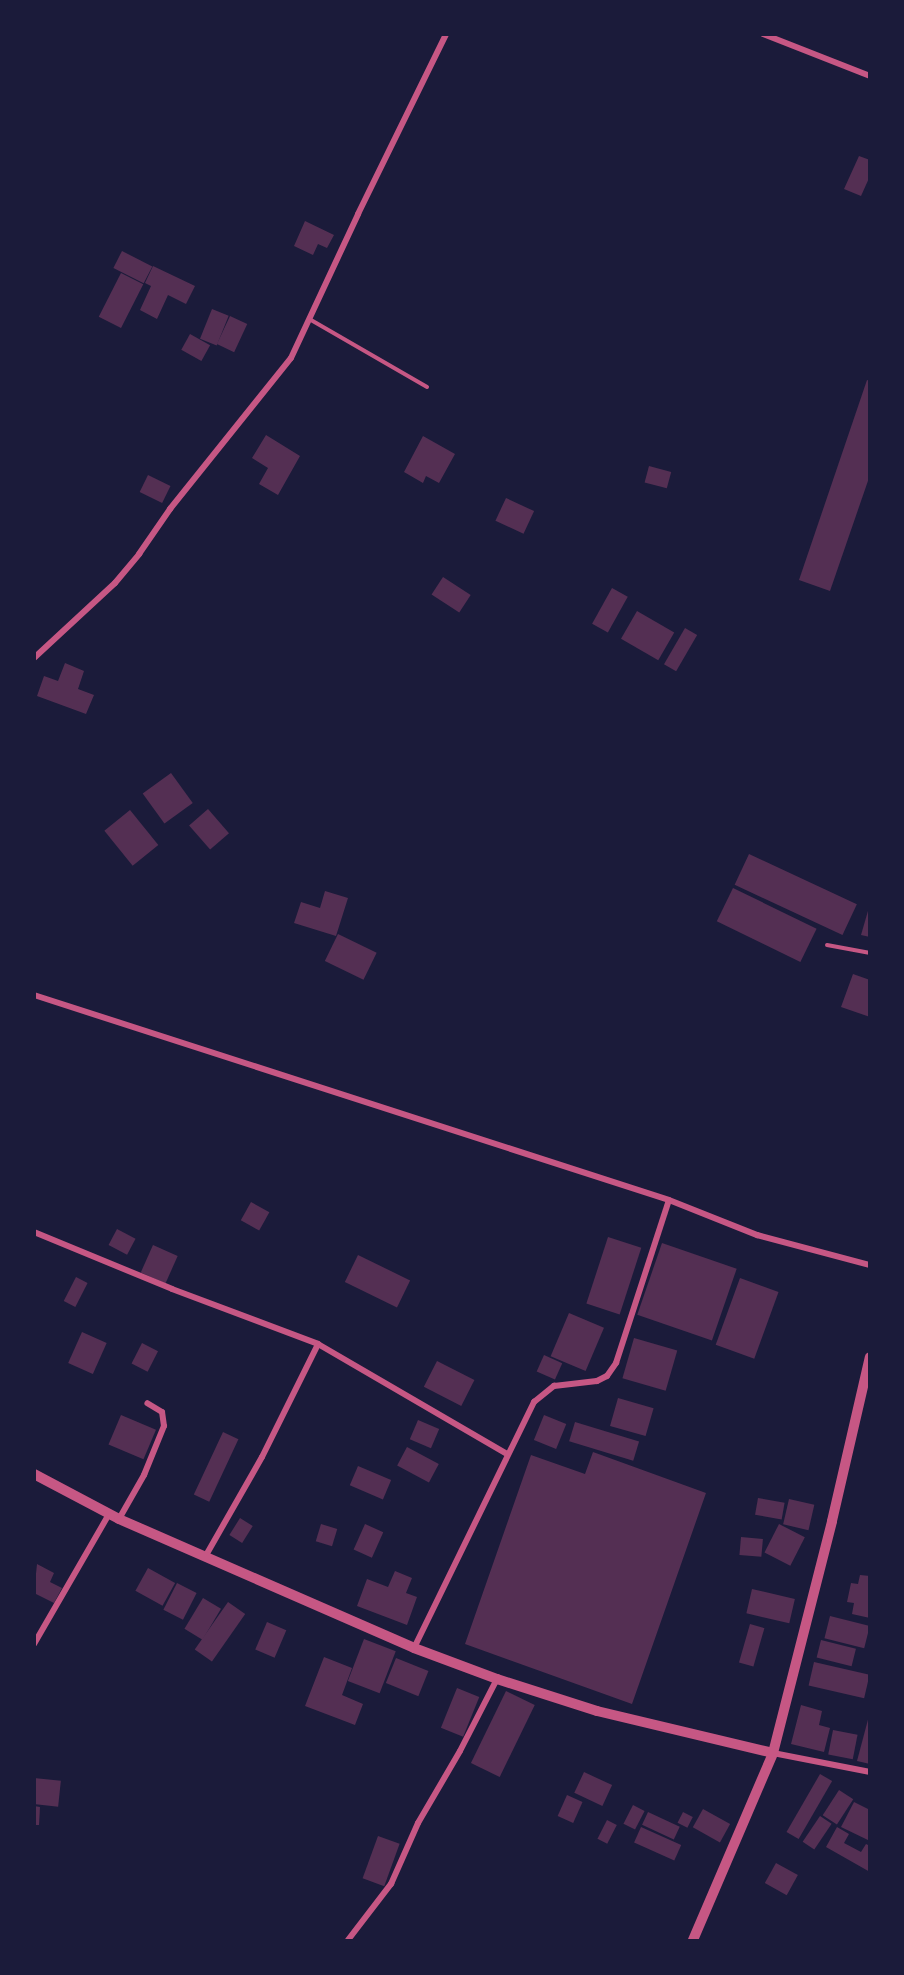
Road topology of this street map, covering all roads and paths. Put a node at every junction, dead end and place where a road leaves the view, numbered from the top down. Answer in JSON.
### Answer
{"nodes":[{"id":1,"x":446,"y":34,"type":"edge"},
{"id":2,"x":763,"y":34,"type":"edge"},
{"id":3,"x":870,"y":76,"type":"edge"},
{"id":4,"x":311,"y":321,"type":"junction"},
{"id":5,"x":427,"y":387,"type":"dead end"},
{"id":6,"x":34,"y":658,"type":"edge"},
{"id":7,"x":827,"y":945,"type":"dead end"},
{"id":8,"x":870,"y":953,"type":"edge"},
{"id":9,"x":34,"y":995,"type":"edge"},
{"id":10,"x":669,"y":1200,"type":"junction"},
{"id":11,"x":34,"y":1232,"type":"edge"},
{"id":12,"x":870,"y":1265,"type":"edge"},
{"id":13,"x":318,"y":1344,"type":"junction"},
{"id":14,"x":870,"y":1357,"type":"edge"},
{"id":15,"x":147,"y":1403,"type":"dead end"},
{"id":16,"x":507,"y":1454,"type":"junction"},
{"id":17,"x":34,"y":1474,"type":"edge"},
{"id":18,"x":114,"y":1516,"type":"junction"},
{"id":19,"x":205,"y":1557,"type":"junction"},
{"id":20,"x":34,"y":1644,"type":"edge"},
{"id":21,"x":414,"y":1648,"type":"junction"},
{"id":22,"x":497,"y":1679,"type":"junction"},
{"id":23,"x":773,"y":1753,"type":"junction"},
{"id":24,"x":870,"y":1772,"type":"edge"},
{"id":25,"x":348,"y":1941,"type":"edge"},
{"id":26,"x":693,"y":1941,"type":"edge"}],
"edges":[{"from":1,"to":4,"type":"street"},
{"from":2,"to":3,"type":"street"},
{"from":4,"to":5,"type":"lane"},
{"from":4,"to":6,"type":"street"},
{"from":7,"to":8,"type":"lane"},
{"from":9,"to":10,"type":"street"},
{"from":10,"to":12,"type":"street"},
{"from":10,"to":16,"type":"street"},
{"from":11,"to":13,"type":"street"},
{"from":13,"to":16,"type":"street"},
{"from":13,"to":19,"type":"street"},
{"from":14,"to":23,"type":"street"},
{"from":15,"to":18,"type":"street"},
{"from":16,"to":21,"type":"street"},
{"from":17,"to":18,"type":"street"},
{"from":18,"to":19,"type":"street"},
{"from":18,"to":20,"type":"street"},
{"from":19,"to":21,"type":"street"},
{"from":21,"to":22,"type":"street"},
{"from":22,"to":23,"type":"street"},
{"from":22,"to":25,"type":"street"},
{"from":23,"to":24,"type":"street"},
{"from":23,"to":26,"type":"street"}]}
